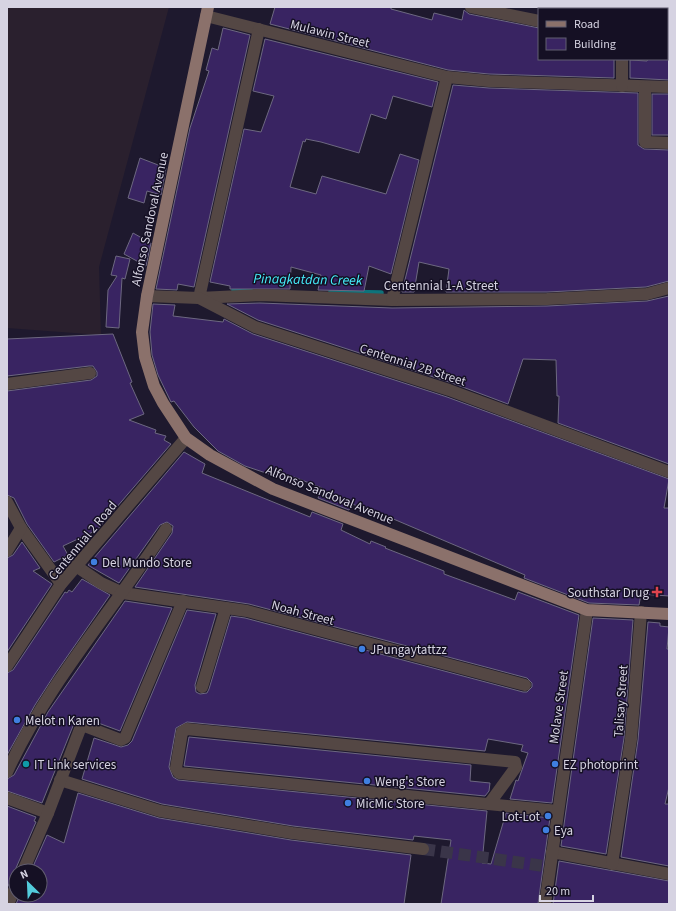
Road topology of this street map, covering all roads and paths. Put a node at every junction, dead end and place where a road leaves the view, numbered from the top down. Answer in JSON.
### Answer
{"nodes":[{"id":1,"x":471,"y":7,"type":"edge"},
{"id":2,"x":531,"y":7,"type":"edge"},
{"id":3,"x":207,"y":11,"type":"edge"},
{"id":4,"x":534,"y":20,"type":"edge"},
{"id":5,"x":259,"y":29,"type":"junction"},
{"id":6,"x":622,"y":60,"type":"edge"},
{"id":7,"x":447,"y":77,"type":"junction"},
{"id":8,"x":622,"y":86,"type":"junction"},
{"id":9,"x":645,"y":87,"type":"junction"},
{"id":10,"x":669,"y":88,"type":"edge"},
{"id":11,"x":669,"y":143,"type":"edge"},
{"id":12,"x":669,"y":288,"type":"edge"},
{"id":13,"x":147,"y":296,"type":"junction"},
{"id":14,"x":199,"y":298,"type":"junction"},
{"id":15,"x":392,"y":300,"type":"junction"},
{"id":16,"x":90,"y":373,"type":"dead end"},
{"id":17,"x":7,"y":384,"type":"edge"},
{"id":18,"x":186,"y":438,"type":"junction"},
{"id":19,"x":669,"y":472,"type":"edge"},
{"id":20,"x":7,"y":502,"type":"edge"},
{"id":21,"x":22,"y":528,"type":"junction"},
{"id":22,"x":166,"y":529,"type":"dead end"},
{"id":23,"x":7,"y":551,"type":"edge"},
{"id":24,"x":76,"y":566,"type":"junction"},
{"id":25,"x":61,"y":584,"type":"junction"},
{"id":26,"x":123,"y":593,"type":"junction"},
{"id":27,"x":183,"y":601,"type":"junction"},
{"id":28,"x":226,"y":608,"type":"junction"},
{"id":29,"x":587,"y":610,"type":"junction"},
{"id":30,"x":641,"y":612,"type":"junction"},
{"id":31,"x":669,"y":614,"type":"edge"},
{"id":32,"x":7,"y":666,"type":"edge"},
{"id":33,"x":525,"y":685,"type":"dead end"},
{"id":34,"x":202,"y":687,"type":"dead end"},
{"id":35,"x":7,"y":772,"type":"edge"},
{"id":36,"x":60,"y":780,"type":"junction"},
{"id":37,"x":7,"y":798,"type":"edge"},
{"id":38,"x":488,"y":804,"type":"junction"},
{"id":39,"x":558,"y":811,"type":"junction"},
{"id":40,"x":48,"y":813,"type":"junction"},
{"id":41,"x":423,"y":849,"type":"tunnel mouth"},
{"id":42,"x":552,"y":852,"type":"junction"},
{"id":43,"x":26,"y":863,"type":"edge"},
{"id":44,"x":612,"y":864,"type":"junction"},
{"id":45,"x":669,"y":874,"type":"edge"},
{"id":46,"x":545,"y":904,"type":"edge"}],
"edges":[{"from":1,"to":4,"type":"street"},
{"from":2,"to":4,"type":"street"},
{"from":3,"to":5,"type":"street","name":"Mulawin Street"},
{"from":3,"to":13,"type":"main road","name":"Alfonso Sandoval Avenue"},
{"from":5,"to":7,"type":"street","name":"Mulawin Street"},
{"from":5,"to":14,"type":"street"},
{"from":6,"to":8,"type":"street"},
{"from":7,"to":8,"type":"street","name":"Mulawin Street"},
{"from":7,"to":15,"type":"street"},
{"from":8,"to":9,"type":"street","name":"Mulawin Street"},
{"from":9,"to":10,"type":"street","name":"Mulawin Street"},
{"from":9,"to":11,"type":"street"},
{"from":12,"to":15,"type":"street","name":"Centennial 1-A Street"},
{"from":13,"to":14,"type":"street","name":"Centennial 2B Street"},
{"from":13,"to":18,"type":"main road","name":"Alfonso Sandoval Avenue"},
{"from":14,"to":15,"type":"street","name":"Centennial 1-A Street"},
{"from":14,"to":19,"type":"street","name":"Centennial 2B Street"},
{"from":16,"to":17,"type":"street"},
{"from":18,"to":24,"type":"street","name":"Centennial 2 Road"},
{"from":18,"to":29,"type":"main road","name":"Alfonso Sandoval Avenue"},
{"from":20,"to":21,"type":"street"},
{"from":21,"to":23,"type":"street"},
{"from":21,"to":25,"type":"street"},
{"from":22,"to":26,"type":"street"},
{"from":24,"to":25,"type":"street","name":"Centennial 2 Road"},
{"from":24,"to":26,"type":"street","name":"Noah Street"},
{"from":25,"to":32,"type":"street","name":"Centennial 2 Road"},
{"from":26,"to":27,"type":"street","name":"Noah Street"},
{"from":26,"to":35,"type":"street"},
{"from":27,"to":28,"type":"street","name":"Noah Street"},
{"from":27,"to":36,"type":"street"},
{"from":28,"to":33,"type":"street","name":"Noah Street"},
{"from":28,"to":34,"type":"street"},
{"from":29,"to":30,"type":"main road","name":"Alfonso Sandoval Avenue"},
{"from":29,"to":39,"type":"street","name":"Molave Street"},
{"from":30,"to":31,"type":"main road","name":"Alfonso Sandoval Avenue"},
{"from":30,"to":44,"type":"street","name":"Talisay Street"},
{"from":36,"to":40,"type":"street"},
{"from":36,"to":41,"type":"street"},
{"from":37,"to":40,"type":"street"},
{"from":38,"to":38,"type":"street"},
{"from":38,"to":39,"type":"street"},
{"from":39,"to":42,"type":"street","name":"Molave Street"},
{"from":40,"to":43,"type":"street"},
{"from":42,"to":44,"type":"street"},
{"from":42,"to":46,"type":"street","name":"Molave Street"},
{"from":44,"to":45,"type":"street"}]}
